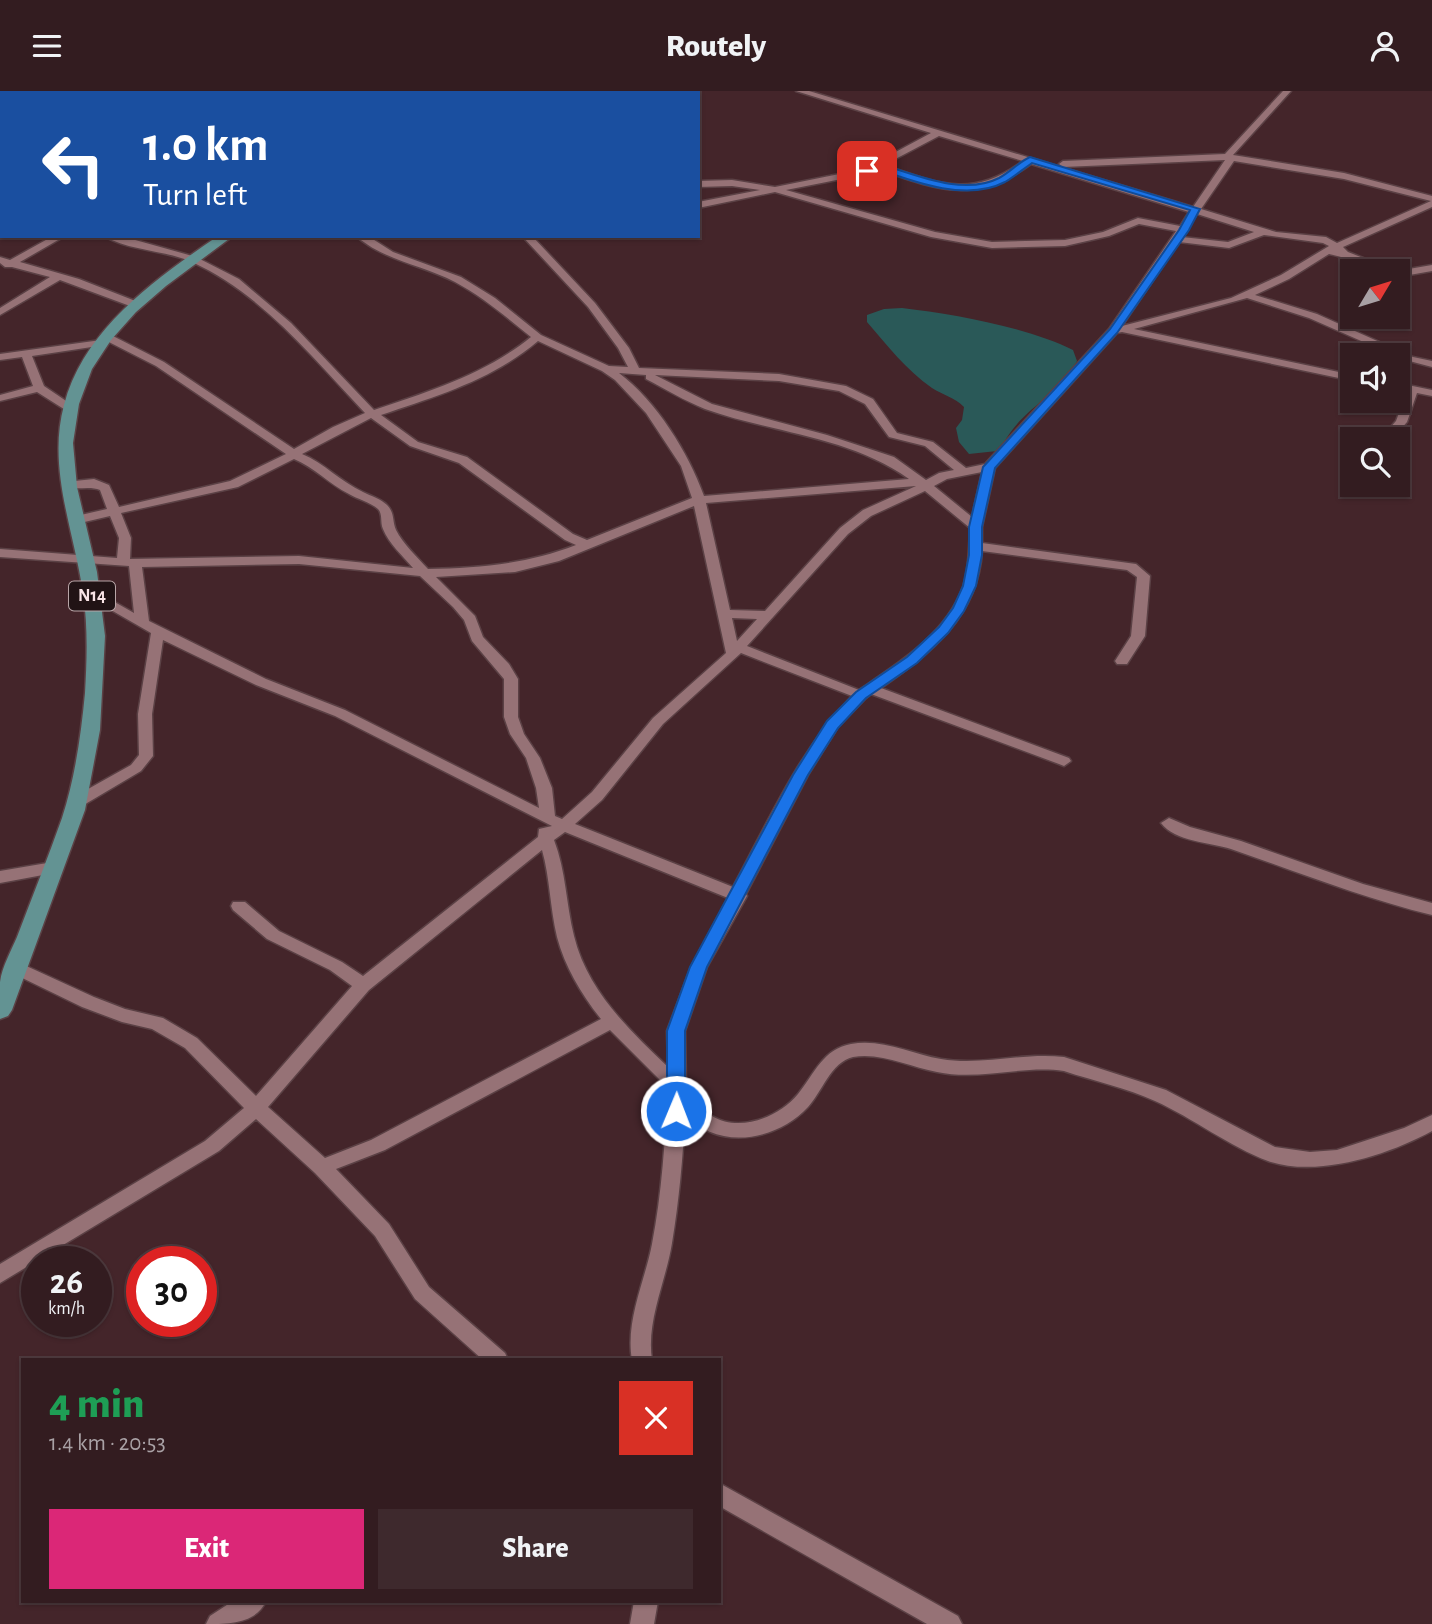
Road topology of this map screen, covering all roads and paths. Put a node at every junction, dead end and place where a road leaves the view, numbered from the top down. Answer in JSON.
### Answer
{"nodes":[{"id":1,"x":800,"y":91,"type":"edge"},
{"id":2,"x":1287,"y":91,"type":"edge"},
{"id":3,"x":938,"y":133,"type":"junction"},
{"id":4,"x":1229,"y":157,"type":"junction"},
{"id":5,"x":1030,"y":160,"type":"junction"},
{"id":6,"x":1044,"y":164,"type":"junction"},
{"id":7,"x":877,"y":166,"type":"junction"},
{"id":8,"x":700,"y":184,"type":"edge"},
{"id":9,"x":773,"y":189,"type":"junction"},
{"id":10,"x":1432,"y":199,"type":"edge"},
{"id":11,"x":1432,"y":204,"type":"edge"},
{"id":12,"x":700,"y":205,"type":"edge"},
{"id":13,"x":1195,"y":209,"type":"junction"},
{"id":14,"x":1264,"y":231,"type":"junction"},
{"id":15,"x":1181,"y":235,"type":"junction"},
{"id":16,"x":56,"y":238,"type":"edge"},
{"id":17,"x":116,"y":238,"type":"edge"},
{"id":18,"x":224,"y":238,"type":"edge"},
{"id":19,"x":366,"y":238,"type":"edge"},
{"id":20,"x":529,"y":238,"type":"edge"},
{"id":21,"x":1336,"y":249,"type":"junction"},
{"id":22,"x":193,"y":259,"type":"junction"},
{"id":23,"x":1361,"y":259,"type":"edge"},
{"id":24,"x":0,"y":260,"type":"edge"},
{"id":25,"x":12,"y":263,"type":"junction"},
{"id":26,"x":1432,"y":268,"type":"edge"},
{"id":27,"x":0,"y":269,"type":"edge"},
{"id":28,"x":1410,"y":272,"type":"edge"},
{"id":29,"x":59,"y":277,"type":"junction"},
{"id":30,"x":1246,"y":295,"type":"junction"},
{"id":31,"x":134,"y":304,"type":"junction"},
{"id":32,"x":0,"y":312,"type":"edge"},
{"id":33,"x":1118,"y":330,"type":"junction"},
{"id":34,"x":537,"y":337,"type":"junction"},
{"id":35,"x":103,"y":340,"type":"junction"},
{"id":36,"x":1368,"y":343,"type":"edge"},
{"id":37,"x":26,"y":354,"type":"junction"},
{"id":38,"x":0,"y":358,"type":"edge"},
{"id":39,"x":1410,"y":362,"type":"edge"},
{"id":40,"x":1432,"y":364,"type":"edge"},
{"id":41,"x":606,"y":369,"type":"junction"},
{"id":42,"x":638,"y":373,"type":"junction"},
{"id":43,"x":1340,"y":374,"type":"edge"},
{"id":44,"x":39,"y":388,"type":"junction"},
{"id":45,"x":1410,"y":388,"type":"edge"},
{"id":46,"x":1413,"y":389,"type":"junction"},
{"id":47,"x":1432,"y":393,"type":"edge"},
{"id":48,"x":0,"y":398,"type":"edge"},
{"id":49,"x":71,"y":409,"type":"junction"},
{"id":50,"x":372,"y":414,"type":"junction"},
{"id":51,"x":1397,"y":427,"type":"edge"},
{"id":52,"x":296,"y":456,"type":"junction"},
{"id":53,"x":989,"y":467,"type":"junction"},
{"id":54,"x":962,"y":471,"type":"junction"},
{"id":55,"x":69,"y":485,"type":"junction"},
{"id":56,"x":919,"y":487,"type":"junction"},
{"id":57,"x":699,"y":500,"type":"junction"},
{"id":58,"x":947,"y":501,"type":"junction"},
{"id":59,"x":981,"y":505,"type":"junction"},
{"id":60,"x":113,"y":512,"type":"junction"},
{"id":61,"x":76,"y":520,"type":"junction"},
{"id":62,"x":551,"y":524,"type":"junction"},
{"id":63,"x":975,"y":527,"type":"junction"},
{"id":64,"x":589,"y":546,"type":"junction"},
{"id":65,"x":976,"y":546,"type":"junction"},
{"id":66,"x":0,"y":553,"type":"edge"},
{"id":67,"x":554,"y":558,"type":"junction"},
{"id":68,"x":86,"y":561,"type":"junction"},
{"id":69,"x":129,"y":562,"type":"junction"},
{"id":70,"x":424,"y":573,"type":"junction"},
{"id":71,"x":92,"y":596,"type":"junction"},
{"id":72,"x":724,"y":614,"type":"junction"},
{"id":73,"x":769,"y":615,"type":"junction"},
{"id":74,"x":142,"y":622,"type":"junction"},
{"id":75,"x":158,"y":631,"type":"junction"},
{"id":76,"x":737,"y":651,"type":"junction"},
{"id":77,"x":1122,"y":661,"type":"dead end"},
{"id":78,"x":866,"y":692,"type":"junction"},
{"id":79,"x":1064,"y":761,"type":"dead end"},
{"id":80,"x":77,"y":802,"type":"junction"},
{"id":81,"x":549,"y":820,"type":"junction"},
{"id":82,"x":1169,"y":823,"type":"dead end"},
{"id":83,"x":547,"y":839,"type":"junction"},
{"id":84,"x":53,"y":868,"type":"junction"},
{"id":85,"x":0,"y":877,"type":"edge"},
{"id":86,"x":739,"y":896,"type":"junction"},
{"id":87,"x":239,"y":907,"type":"dead end"},
{"id":88,"x":1432,"y":909,"type":"edge"},
{"id":89,"x":10,"y":975,"type":"edge"},
{"id":90,"x":363,"y":985,"type":"junction"},
{"id":91,"x":0,"y":1010,"type":"edge"},
{"id":92,"x":612,"y":1021,"type":"junction"},
{"id":93,"x":677,"y":1089,"type":"junction"},
{"id":94,"x":256,"y":1108,"type":"junction"},
{"id":95,"x":1432,"y":1122,"type":"edge"},
{"id":96,"x":322,"y":1167,"type":"junction"},
{"id":97,"x":0,"y":1274,"type":"edge"},
{"id":98,"x":496,"y":1358,"type":"edge"},
{"id":99,"x":642,"y":1358,"type":"edge"},
{"id":100,"x":721,"y":1496,"type":"edge"},
{"id":101,"x":252,"y":1603,"type":"edge"},
{"id":102,"x":646,"y":1603,"type":"edge"},
{"id":103,"x":218,"y":1624,"type":"edge"},
{"id":104,"x":642,"y":1624,"type":"edge"},
{"id":105,"x":950,"y":1624,"type":"edge"}],
"edges":[{"from":1,"to":3,"type":"street"},
{"from":2,"to":4,"type":"street"},
{"from":3,"to":5,"type":"street"},
{"from":3,"to":7,"type":"street"},
{"from":4,"to":6,"type":"street"},
{"from":4,"to":10,"type":"street"},
{"from":4,"to":13,"type":"street"},
{"from":5,"to":6,"type":"street"},
{"from":5,"to":7,"type":"street"},
{"from":6,"to":13,"type":"street"},
{"from":7,"to":9,"type":"street"},
{"from":8,"to":9,"type":"street"},
{"from":9,"to":12,"type":"street"},
{"from":9,"to":15,"type":"street"},
{"from":11,"to":21,"type":"street"},
{"from":13,"to":14,"type":"street"},
{"from":13,"to":15,"type":"street"},
{"from":14,"to":15,"type":"street"},
{"from":14,"to":21,"type":"street"},
{"from":15,"to":33,"type":"street"},
{"from":16,"to":25,"type":"street"},
{"from":17,"to":22,"type":"street"},
{"from":18,"to":22,"type":"main road","number":"N14"},
{"from":19,"to":34,"type":"street"},
{"from":20,"to":42,"type":"street"},
{"from":21,"to":23,"type":"street"},
{"from":21,"to":30,"type":"street"},
{"from":22,"to":31,"type":"main road","number":"N14"},
{"from":22,"to":50,"type":"street"},
{"from":24,"to":25,"type":"street"},
{"from":25,"to":27,"type":"street"},
{"from":25,"to":29,"type":"street"},
{"from":26,"to":28,"type":"street"},
{"from":29,"to":31,"type":"street"},
{"from":29,"to":32,"type":"street"},
{"from":30,"to":33,"type":"street"},
{"from":30,"to":36,"type":"street"},
{"from":31,"to":35,"type":"main road","number":"N14"},
{"from":33,"to":43,"type":"street"},
{"from":33,"to":53,"type":"street"},
{"from":34,"to":41,"type":"street"},
{"from":34,"to":50,"type":"street"},
{"from":35,"to":37,"type":"street"},
{"from":35,"to":49,"type":"main road","number":"N14"},
{"from":35,"to":52,"type":"street"},
{"from":37,"to":38,"type":"street"},
{"from":37,"to":44,"type":"street"},
{"from":39,"to":40,"type":"street"},
{"from":41,"to":42,"type":"street"},
{"from":41,"to":57,"type":"street"},
{"from":42,"to":54,"type":"street"},
{"from":42,"to":56,"type":"street"},
{"from":44,"to":48,"type":"street"},
{"from":44,"to":49,"type":"street"},
{"from":45,"to":46,"type":"street"},
{"from":46,"to":47,"type":"street"},
{"from":46,"to":51,"type":"street"},
{"from":49,"to":55,"type":"main road","number":"N14"},
{"from":50,"to":52,"type":"street"},
{"from":50,"to":62,"type":"street"},
{"from":52,"to":60,"type":"street"},
{"from":52,"to":70,"type":"street"},
{"from":53,"to":54,"type":"street"},
{"from":53,"to":59,"type":"street"},
{"from":54,"to":56,"type":"street"},
{"from":55,"to":60,"type":"street"},
{"from":55,"to":61,"type":"main road","number":"N14"},
{"from":56,"to":57,"type":"street"},
{"from":56,"to":58,"type":"street"},
{"from":56,"to":73,"type":"street"},
{"from":57,"to":64,"type":"street"},
{"from":57,"to":72,"type":"street"},
{"from":58,"to":59,"type":"street"},
{"from":58,"to":63,"type":"street"},
{"from":59,"to":63,"type":"street"},
{"from":60,"to":61,"type":"street"},
{"from":60,"to":69,"type":"street"},
{"from":61,"to":68,"type":"main road","number":"N14"},
{"from":62,"to":64,"type":"street"},
{"from":62,"to":67,"type":"street"},
{"from":63,"to":65,"type":"street"},
{"from":64,"to":67,"type":"street"},
{"from":65,"to":77,"type":"street"},
{"from":65,"to":78,"type":"street"},
{"from":66,"to":68,"type":"street"},
{"from":67,"to":70,"type":"street"},
{"from":68,"to":69,"type":"street"},
{"from":68,"to":71,"type":"main road","number":"N14"},
{"from":69,"to":70,"type":"street"},
{"from":69,"to":74,"type":"street"},
{"from":70,"to":81,"type":"street"},
{"from":71,"to":74,"type":"street"},
{"from":71,"to":80,"type":"main road","number":"N14"},
{"from":72,"to":73,"type":"street"},
{"from":72,"to":76,"type":"street"},
{"from":73,"to":76,"type":"street"},
{"from":74,"to":75,"type":"street"},
{"from":75,"to":80,"type":"street"},
{"from":75,"to":81,"type":"street"},
{"from":76,"to":78,"type":"street"},
{"from":76,"to":81,"type":"street"},
{"from":78,"to":79,"type":"street"},
{"from":78,"to":86,"type":"street"},
{"from":80,"to":84,"type":"main road","number":"N14"},
{"from":81,"to":83,"type":"street"},
{"from":81,"to":83,"type":"street"},
{"from":81,"to":86,"type":"street"},
{"from":82,"to":88,"type":"street"},
{"from":83,"to":90,"type":"street"},
{"from":83,"to":92,"type":"street"},
{"from":84,"to":85,"type":"street"},
{"from":84,"to":89,"type":"main road","number":"N14"},
{"from":86,"to":93,"type":"street"},
{"from":87,"to":90,"type":"street"},
{"from":89,"to":91,"type":"main road","number":"N14"},
{"from":89,"to":94,"type":"street"},
{"from":90,"to":94,"type":"street"},
{"from":92,"to":93,"type":"street"},
{"from":92,"to":96,"type":"street"},
{"from":93,"to":95,"type":"street"},
{"from":93,"to":99,"type":"street"},
{"from":94,"to":96,"type":"street"},
{"from":94,"to":97,"type":"street"},
{"from":96,"to":98,"type":"street"},
{"from":100,"to":105,"type":"street"},
{"from":101,"to":103,"type":"street"},
{"from":102,"to":104,"type":"street"}]}
